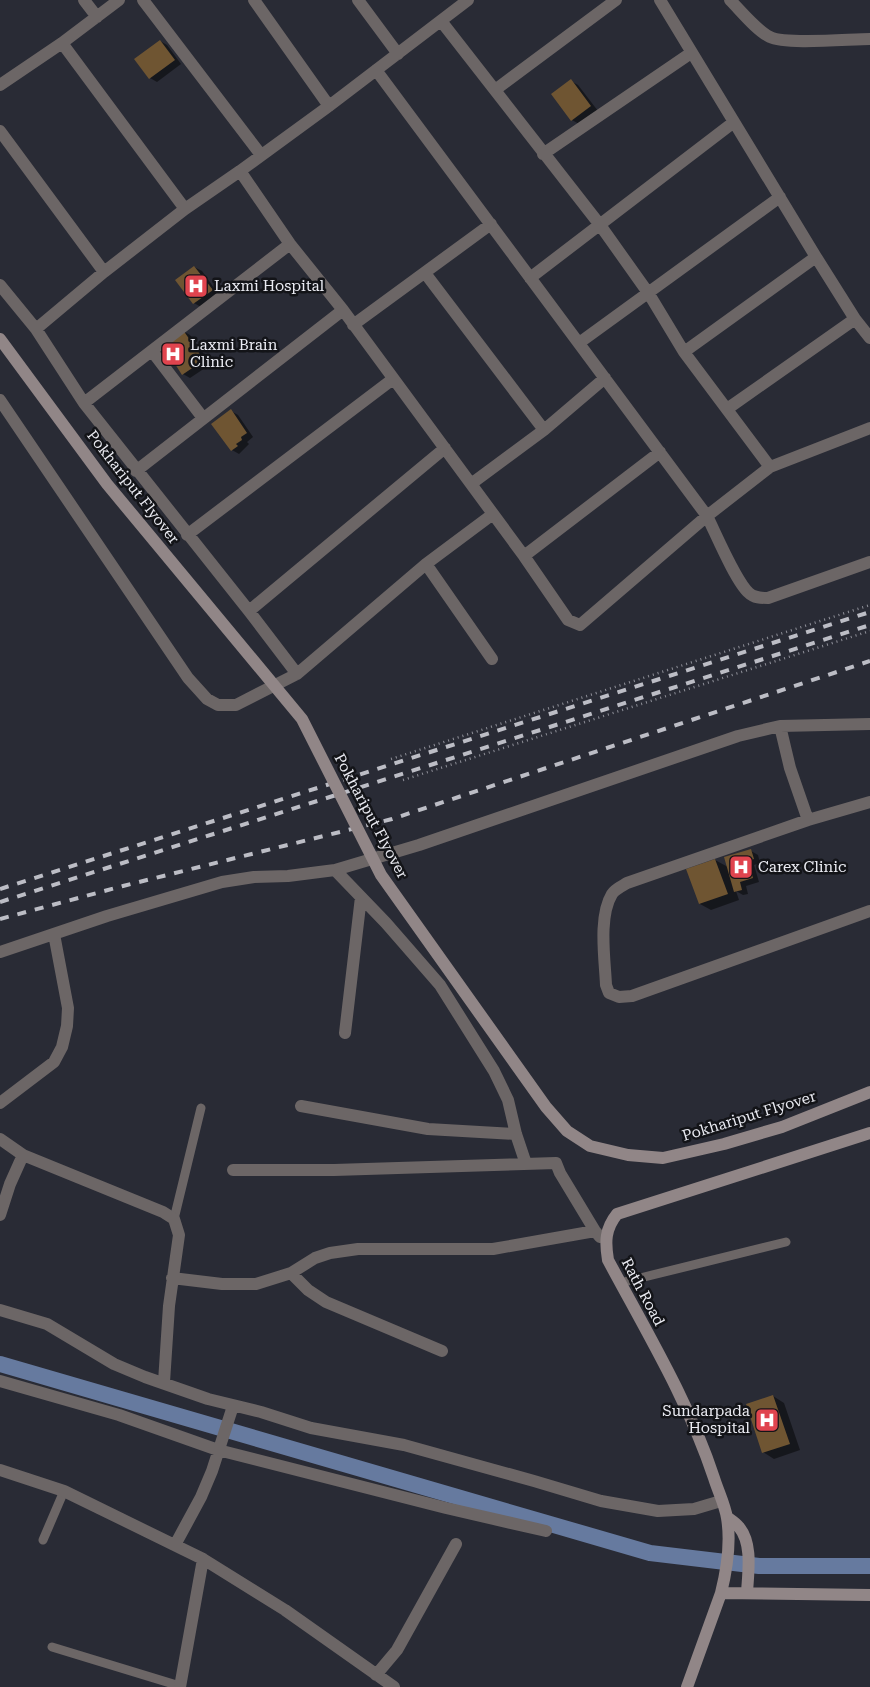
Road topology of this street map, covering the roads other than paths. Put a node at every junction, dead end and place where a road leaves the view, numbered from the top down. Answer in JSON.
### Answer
{"nodes":[{"id":1,"x":84,"y":0,"type":"edge"},
{"id":2,"x":119,"y":0,"type":"edge"},
{"id":3,"x":143,"y":0,"type":"edge"},
{"id":4,"x":254,"y":0,"type":"edge"},
{"id":5,"x":358,"y":0,"type":"edge"},
{"id":6,"x":616,"y":0,"type":"edge"},
{"id":7,"x":660,"y":0,"type":"edge"},
{"id":8,"x":730,"y":0,"type":"edge"},
{"id":9,"x":465,"y":1,"type":"edge"},
{"id":10,"x":97,"y":17,"type":"junction"},
{"id":11,"x":441,"y":21,"type":"junction"},
{"id":12,"x":870,"y":39,"type":"edge"},
{"id":13,"x":62,"y":43,"type":"junction"},
{"id":14,"x":691,"y":53,"type":"junction"},
{"id":15,"x":398,"y":54,"type":"junction"},
{"id":16,"x":376,"y":70,"type":"junction"},
{"id":17,"x":0,"y":85,"type":"edge"},
{"id":18,"x":495,"y":90,"type":"junction"},
{"id":19,"x":329,"y":106,"type":"junction"},
{"id":20,"x":734,"y":122,"type":"junction"},
{"id":21,"x":0,"y":131,"type":"edge"},
{"id":22,"x":543,"y":154,"type":"junction"},
{"id":23,"x":261,"y":155,"type":"junction"},
{"id":24,"x":240,"y":172,"type":"junction"},
{"id":25,"x":780,"y":196,"type":"junction"},
{"id":26,"x":185,"y":209,"type":"junction"},
{"id":27,"x":491,"y":224,"type":"junction"},
{"id":28,"x":600,"y":225,"type":"junction"},
{"id":29,"x":290,"y":244,"type":"junction"},
{"id":30,"x":816,"y":257,"type":"junction"},
{"id":31,"x":104,"y":272,"type":"junction"},
{"id":32,"x":425,"y":273,"type":"junction"},
{"id":33,"x":530,"y":278,"type":"junction"},
{"id":34,"x":0,"y":285,"type":"edge"},
{"id":35,"x":649,"y":294,"type":"junction"},
{"id":36,"x":343,"y":310,"type":"junction"},
{"id":37,"x":855,"y":319,"type":"junction"},
{"id":38,"x":353,"y":325,"type":"junction"},
{"id":39,"x":36,"y":329,"type":"junction"},
{"id":40,"x":870,"y":338,"type":"edge"},
{"id":41,"x":0,"y":339,"type":"edge"},
{"id":42,"x":580,"y":343,"type":"junction"},
{"id":43,"x":152,"y":350,"type":"junction"},
{"id":44,"x":684,"y":352,"type":"junction"},
{"id":45,"x":605,"y":378,"type":"junction"},
{"id":46,"x":393,"y":379,"type":"junction"},
{"id":47,"x":0,"y":400,"type":"edge"},
{"id":48,"x":84,"y":403,"type":"junction"},
{"id":49,"x":727,"y":409,"type":"junction"},
{"id":50,"x":203,"y":418,"type":"junction"},
{"id":51,"x":870,"y":428,"type":"edge"},
{"id":52,"x":544,"y":430,"type":"junction"},
{"id":53,"x":445,"y":448,"type":"junction"},
{"id":54,"x":660,"y":452,"type":"junction"},
{"id":55,"x":770,"y":467,"type":"junction"},
{"id":56,"x":136,"y":471,"type":"junction"},
{"id":57,"x":471,"y":484,"type":"junction"},
{"id":58,"x":493,"y":514,"type":"junction"},
{"id":59,"x":708,"y":516,"type":"junction"},
{"id":60,"x":187,"y":535,"type":"junction"},
{"id":61,"x":524,"y":556,"type":"junction"},
{"id":62,"x":870,"y":562,"type":"edge"},
{"id":63,"x":426,"y":564,"type":"junction"},
{"id":64,"x":249,"y":611,"type":"junction"},
{"id":65,"x":492,"y":659,"type":"dead end"},
{"id":66,"x":297,"y":674,"type":"junction"},
{"id":67,"x":870,"y":724,"type":"edge"},
{"id":68,"x":780,"y":726,"type":"junction"},
{"id":69,"x":870,"y":802,"type":"edge"},
{"id":70,"x":808,"y":820,"type":"junction"},
{"id":71,"x":335,"y":870,"type":"junction"},
{"id":72,"x":361,"y":897,"type":"junction"},
{"id":73,"x":870,"y":911,"type":"edge"},
{"id":74,"x":54,"y":934,"type":"junction"},
{"id":75,"x":0,"y":952,"type":"edge"},
{"id":76,"x":344,"y":1033,"type":"dead end"},
{"id":77,"x":870,"y":1092,"type":"edge"},
{"id":78,"x":0,"y":1103,"type":"edge"},
{"id":79,"x":301,"y":1106,"type":"dead end"},
{"id":80,"x":201,"y":1108,"type":"dead end"},
{"id":81,"x":870,"y":1133,"type":"edge"},
{"id":82,"x":516,"y":1134,"type":"junction"},
{"id":83,"x":0,"y":1139,"type":"edge"},
{"id":84,"x":23,"y":1154,"type":"junction"},
{"id":85,"x":526,"y":1164,"type":"junction"},
{"id":86,"x":233,"y":1170,"type":"dead end"},
{"id":87,"x":0,"y":1214,"type":"edge"},
{"id":88,"x":174,"y":1220,"type":"junction"},
{"id":89,"x":595,"y":1231,"type":"junction"},
{"id":90,"x":786,"y":1242,"type":"dead end"},
{"id":91,"x":606,"y":1243,"type":"junction"},
{"id":92,"x":291,"y":1273,"type":"junction"},
{"id":93,"x":172,"y":1278,"type":"junction"},
{"id":94,"x":620,"y":1283,"type":"junction"},
{"id":95,"x":0,"y":1310,"type":"edge"},
{"id":96,"x":442,"y":1351,"type":"dead end"},
{"id":97,"x":0,"y":1382,"type":"edge"},
{"id":98,"x":164,"y":1382,"type":"junction"},
{"id":99,"x":233,"y":1407,"type":"junction"},
{"id":100,"x":219,"y":1449,"type":"junction"},
{"id":101,"x":0,"y":1470,"type":"edge"},
{"id":102,"x":64,"y":1491,"type":"junction"},
{"id":103,"x":721,"y":1500,"type":"junction"},
{"id":104,"x":727,"y":1517,"type":"junction"},
{"id":105,"x":546,"y":1531,"type":"dead end"},
{"id":106,"x":43,"y":1540,"type":"dead end"},
{"id":107,"x":456,"y":1544,"type":"dead end"},
{"id":108,"x":175,"y":1545,"type":"junction"},
{"id":109,"x":203,"y":1559,"type":"junction"},
{"id":110,"x":721,"y":1593,"type":"junction"},
{"id":111,"x":747,"y":1594,"type":"junction"},
{"id":112,"x":870,"y":1595,"type":"edge"},
{"id":113,"x":52,"y":1647,"type":"dead end"},
{"id":114,"x":376,"y":1674,"type":"junction"},
{"id":115,"x":180,"y":1687,"type":"edge"},
{"id":116,"x":394,"y":1687,"type":"edge"},
{"id":117,"x":688,"y":1687,"type":"edge"}],
"edges":[{"from":1,"to":10,"type":"street"},
{"from":2,"to":10,"type":"street"},
{"from":3,"to":23,"type":"street"},
{"from":4,"to":19,"type":"street"},
{"from":5,"to":15,"type":"street"},
{"from":6,"to":18,"type":"street"},
{"from":7,"to":14,"type":"street"},
{"from":8,"to":12,"type":"street"},
{"from":9,"to":11,"type":"street"},
{"from":10,"to":13,"type":"street"},
{"from":11,"to":15,"type":"street"},
{"from":11,"to":18,"type":"street"},
{"from":13,"to":17,"type":"street"},
{"from":13,"to":26,"type":"street"},
{"from":14,"to":20,"type":"street"},
{"from":14,"to":22,"type":"street"},
{"from":15,"to":16,"type":"street"},
{"from":16,"to":19,"type":"street"},
{"from":16,"to":27,"type":"street"},
{"from":18,"to":22,"type":"street"},
{"from":19,"to":23,"type":"street"},
{"from":20,"to":25,"type":"street"},
{"from":20,"to":28,"type":"street"},
{"from":21,"to":31,"type":"street"},
{"from":22,"to":28,"type":"street"},
{"from":23,"to":24,"type":"street"},
{"from":24,"to":26,"type":"street"},
{"from":24,"to":29,"type":"street"},
{"from":25,"to":30,"type":"street"},
{"from":25,"to":35,"type":"street"},
{"from":26,"to":31,"type":"street"},
{"from":27,"to":32,"type":"street"},
{"from":27,"to":33,"type":"street"},
{"from":28,"to":33,"type":"street"},
{"from":28,"to":35,"type":"street"},
{"from":29,"to":36,"type":"street"},
{"from":29,"to":43,"type":"street"},
{"from":30,"to":37,"type":"street"},
{"from":30,"to":44,"type":"street"},
{"from":31,"to":39,"type":"street"},
{"from":32,"to":38,"type":"street"},
{"from":32,"to":52,"type":"street"},
{"from":33,"to":42,"type":"street"},
{"from":34,"to":39,"type":"street"},
{"from":35,"to":42,"type":"street"},
{"from":35,"to":44,"type":"street"},
{"from":36,"to":38,"type":"street"},
{"from":36,"to":50,"type":"street"},
{"from":37,"to":40,"type":"street"},
{"from":37,"to":49,"type":"street"},
{"from":38,"to":46,"type":"street"},
{"from":39,"to":48,"type":"street"},
{"from":41,"to":77,"type":"main road","name":"Pokhariput Flyover","bridge":true},
{"from":42,"to":45,"type":"street"},
{"from":43,"to":48,"type":"street"},
{"from":43,"to":50,"type":"street"},
{"from":44,"to":49,"type":"street"},
{"from":45,"to":52,"type":"street"},
{"from":45,"to":54,"type":"street"},
{"from":46,"to":53,"type":"street"},
{"from":46,"to":60,"type":"street"},
{"from":47,"to":66,"type":"street"},
{"from":48,"to":56,"type":"street"},
{"from":49,"to":55,"type":"street"},
{"from":50,"to":56,"type":"street"},
{"from":51,"to":55,"type":"street"},
{"from":52,"to":57,"type":"street"},
{"from":53,"to":57,"type":"street"},
{"from":53,"to":64,"type":"street"},
{"from":54,"to":59,"type":"street"},
{"from":54,"to":61,"type":"street"},
{"from":55,"to":59,"type":"street"},
{"from":56,"to":60,"type":"street"},
{"from":57,"to":58,"type":"street"},
{"from":58,"to":61,"type":"street"},
{"from":58,"to":63,"type":"street"},
{"from":59,"to":61,"type":"street"},
{"from":59,"to":62,"type":"street"},
{"from":60,"to":64,"type":"street"},
{"from":63,"to":65,"type":"street"},
{"from":63,"to":66,"type":"street"},
{"from":64,"to":66,"type":"street"},
{"from":67,"to":68,"type":"street"},
{"from":68,"to":70,"type":"street"},
{"from":68,"to":71,"type":"street"},
{"from":69,"to":70,"type":"street"},
{"from":70,"to":73,"type":"street"},
{"from":71,"to":72,"type":"street"},
{"from":71,"to":74,"type":"street"},
{"from":72,"to":76,"type":"street"},
{"from":72,"to":82,"type":"street"},
{"from":74,"to":75,"type":"street"},
{"from":74,"to":78,"type":"street"},
{"from":79,"to":82,"type":"street"},
{"from":80,"to":88,"type":"lane"},
{"from":81,"to":91,"type":"main road","name":"Rath Road"},
{"from":82,"to":85,"type":"street"},
{"from":83,"to":84,"type":"street"},
{"from":84,"to":87,"type":"street"},
{"from":84,"to":88,"type":"street"},
{"from":85,"to":86,"type":"street"},
{"from":85,"to":89,"type":"street"},
{"from":88,"to":93,"type":"street"},
{"from":89,"to":91,"type":"street"},
{"from":89,"to":92,"type":"street"},
{"from":90,"to":94,"type":"lane"},
{"from":91,"to":94,"type":"main road","name":"Rath Road"},
{"from":92,"to":93,"type":"street"},
{"from":92,"to":96,"type":"street"},
{"from":93,"to":98,"type":"street"},
{"from":94,"to":103,"type":"main road","name":"Rath Road"},
{"from":95,"to":98,"type":"street"},
{"from":97,"to":100,"type":"street"},
{"from":98,"to":99,"type":"street"},
{"from":99,"to":100,"type":"street"},
{"from":99,"to":103,"type":"street"},
{"from":100,"to":105,"type":"street"},
{"from":100,"to":108,"type":"street"},
{"from":101,"to":102,"type":"street"},
{"from":102,"to":106,"type":"lane"},
{"from":102,"to":108,"type":"street"},
{"from":103,"to":104,"type":"main road","name":"Rath Road"},
{"from":104,"to":110,"type":"main road","name":"Rath Road"},
{"from":104,"to":111,"type":"main road"},
{"from":107,"to":114,"type":"street"},
{"from":108,"to":109,"type":"street"},
{"from":109,"to":114,"type":"street"},
{"from":109,"to":115,"type":"street"},
{"from":110,"to":111,"type":"main road"},
{"from":110,"to":117,"type":"main road","name":"Rath Road"},
{"from":111,"to":112,"type":"main road"},
{"from":113,"to":115,"type":"lane"},
{"from":114,"to":116,"type":"street"}]}
